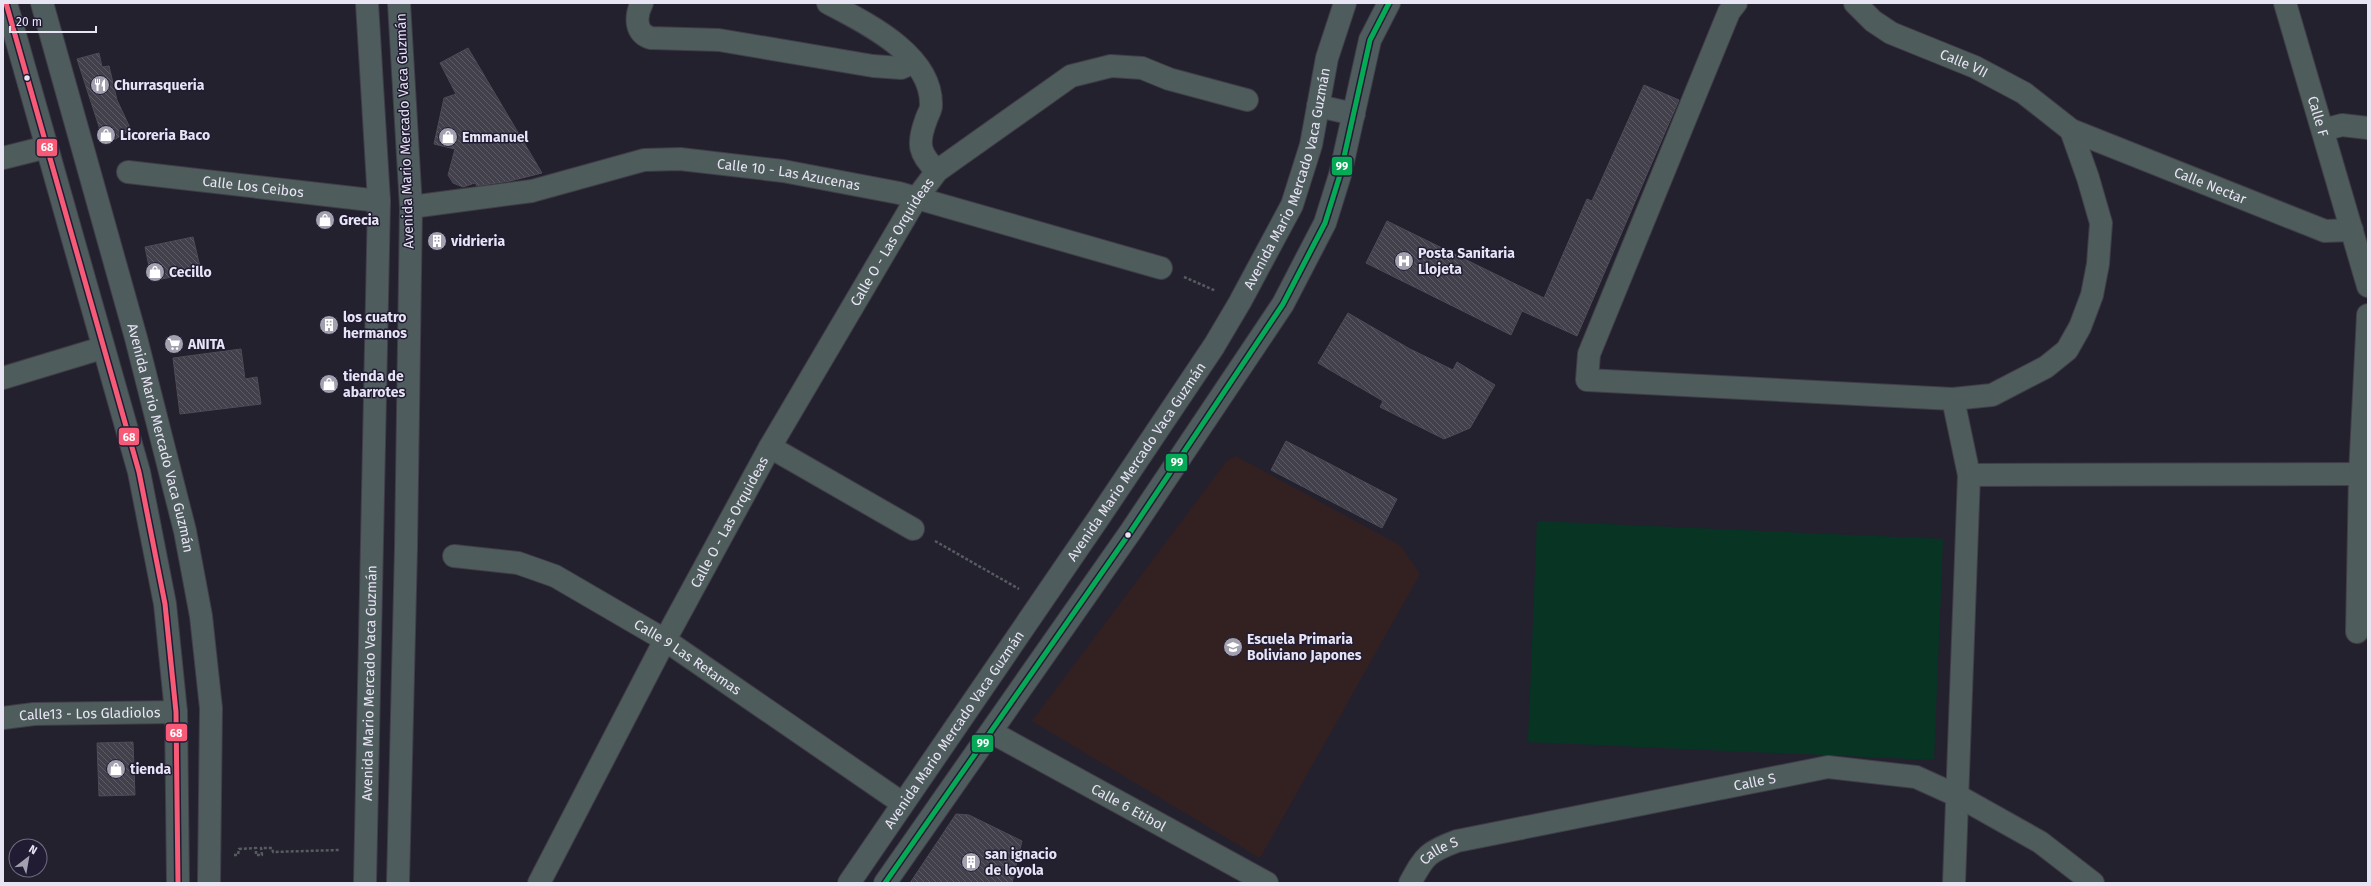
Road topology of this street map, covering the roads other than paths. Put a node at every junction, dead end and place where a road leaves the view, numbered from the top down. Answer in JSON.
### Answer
{"nodes":[{"id":1,"x":6,"y":3,"type":"edge"},
{"id":2,"x":42,"y":3,"type":"edge"},
{"id":3,"x":367,"y":3,"type":"edge"},
{"id":4,"x":399,"y":3,"type":"edge"},
{"id":5,"x":642,"y":3,"type":"edge"},
{"id":6,"x":828,"y":3,"type":"edge"},
{"id":7,"x":1345,"y":3,"type":"edge"},
{"id":8,"x":1389,"y":3,"type":"edge"},
{"id":9,"x":1736,"y":3,"type":"edge"},
{"id":10,"x":1855,"y":3,"type":"edge"},
{"id":11,"x":2285,"y":3,"type":"edge"},
{"id":12,"x":914,"y":62,"type":"junction"},
{"id":13,"x":1247,"y":100,"type":"dead end"},
{"id":14,"x":1318,"y":106,"type":"junction"},
{"id":15,"x":1354,"y":114,"type":"junction"},
{"id":16,"x":2368,"y":128,"type":"edge"},
{"id":17,"x":2071,"y":130,"type":"junction"},
{"id":18,"x":2323,"y":130,"type":"junction"},
{"id":19,"x":47,"y":147,"type":"junction"},
{"id":20,"x":3,"y":158,"type":"edge"},
{"id":21,"x":937,"y":171,"type":"junction"},
{"id":22,"x":128,"y":172,"type":"dead end"},
{"id":23,"x":916,"y":199,"type":"junction"},
{"id":24,"x":379,"y":200,"type":"junction"},
{"id":25,"x":411,"y":207,"type":"junction"},
{"id":26,"x":2352,"y":230,"type":"junction"},
{"id":27,"x":1161,"y":268,"type":"road end"},
{"id":28,"x":2368,"y":286,"type":"edge"},
{"id":29,"x":2368,"y":320,"type":"edge"},
{"id":30,"x":136,"y":338,"type":"junction"},
{"id":31,"x":102,"y":348,"type":"junction"},
{"id":32,"x":3,"y":378,"type":"edge"},
{"id":33,"x":1186,"y":388,"type":"junction"},
{"id":34,"x":1953,"y":399,"type":"junction"},
{"id":35,"x":1216,"y":406,"type":"junction"},
{"id":36,"x":770,"y":446,"type":"junction"},
{"id":37,"x":2360,"y":474,"type":"junction"},
{"id":38,"x":1969,"y":475,"type":"junction"},
{"id":39,"x":913,"y":529,"type":"road end"},
{"id":40,"x":2364,"y":530,"type":"edge"},
{"id":41,"x":454,"y":556,"type":"dead end"},
{"id":42,"x":2358,"y":632,"type":"dead end"},
{"id":43,"x":665,"y":640,"type":"junction"},
{"id":44,"x":211,"y":708,"type":"junction"},
{"id":45,"x":176,"y":712,"type":"junction"},
{"id":46,"x":965,"y":714,"type":"junction"},
{"id":47,"x":3,"y":718,"type":"edge"},
{"id":48,"x":991,"y":732,"type":"junction"},
{"id":49,"x":1958,"y":796,"type":"junction"},
{"id":50,"x":902,"y":803,"type":"junction"},
{"id":51,"x":928,"y":819,"type":"junction"},
{"id":52,"x":178,"y":883,"type":"edge"},
{"id":53,"x":209,"y":883,"type":"edge"},
{"id":54,"x":365,"y":883,"type":"edge"},
{"id":55,"x":398,"y":883,"type":"edge"},
{"id":56,"x":539,"y":883,"type":"edge"},
{"id":57,"x":849,"y":883,"type":"edge"},
{"id":58,"x":885,"y":883,"type":"edge"},
{"id":59,"x":1267,"y":883,"type":"edge"},
{"id":60,"x":1410,"y":883,"type":"edge"},
{"id":61,"x":1954,"y":883,"type":"edge"},
{"id":62,"x":2093,"y":883,"type":"edge"}],
"edges":[{"from":1,"to":19,"type":"main road","name":"Avenida Mario Mercado Vaca Guzmán"},
{"from":2,"to":30,"type":"main road","name":"Avenida Mario Mercado Vaca Guzmán"},
{"from":3,"to":24,"type":"main road","name":"Avenida Mario Mercado Vaca Guzmán"},
{"from":4,"to":25,"type":"main road","name":"Avenida Mario Mercado Vaca Guzmán"},
{"from":5,"to":12,"type":"street"},
{"from":6,"to":12,"type":"street"},
{"from":7,"to":14,"type":"main road","name":"Avenida Mario Mercado Vaca Guzmán"},
{"from":8,"to":15,"type":"main road"},
{"from":9,"to":34,"type":"street"},
{"from":10,"to":17,"type":"street","name":"Calle VII"},
{"from":11,"to":18,"type":"street","name":"Calle F"},
{"from":12,"to":21,"type":"street"},
{"from":13,"to":21,"type":"street","name":"Calle O - Las Orquideas"},
{"from":14,"to":15,"type":"main road"},
{"from":14,"to":33,"type":"main road","name":"Avenida Mario Mercado Vaca Guzmán"},
{"from":15,"to":35,"type":"main road"},
{"from":16,"to":18,"type":"street"},
{"from":17,"to":26,"type":"street","name":"Calle Nectar"},
{"from":17,"to":34,"type":"street"},
{"from":18,"to":26,"type":"street","name":"Calle F"},
{"from":19,"to":20,"type":"street"},
{"from":19,"to":31,"type":"main road","name":"Avenida Mario Mercado Vaca Guzmán"},
{"from":21,"to":23,"type":"street","name":"Calle O - Las Orquideas"},
{"from":22,"to":24,"type":"street","name":"Calle Los Ceibos"},
{"from":23,"to":25,"type":"street","name":"Calle 10 - Las Azucenas"},
{"from":23,"to":27,"type":"street","name":"Calle 10 - Las Azucenas"},
{"from":23,"to":36,"type":"street","name":"Calle O - Las Orquideas"},
{"from":24,"to":25,"type":"main road"},
{"from":24,"to":54,"type":"main road","name":"Avenida Mario Mercado Vaca Guzmán"},
{"from":25,"to":55,"type":"main road","name":"Avenida Mario Mercado Vaca Guzmán"},
{"from":26,"to":28,"type":"street","name":"Calle F"},
{"from":29,"to":37,"type":"street"},
{"from":30,"to":31,"type":"main road"},
{"from":30,"to":44,"type":"main road","name":"Avenida Mario Mercado Vaca Guzmán"},
{"from":31,"to":32,"type":"street"},
{"from":31,"to":45,"type":"main road","name":"Avenida Mario Mercado Vaca Guzmán"},
{"from":33,"to":35,"type":"main road"},
{"from":33,"to":46,"type":"main road","name":"Avenida Mario Mercado Vaca Guzmán"},
{"from":34,"to":38,"type":"street"},
{"from":35,"to":48,"type":"main road"},
{"from":36,"to":39,"type":"street"},
{"from":36,"to":43,"type":"street","name":"Calle O - Las Orquideas"},
{"from":37,"to":38,"type":"street"},
{"from":37,"to":40,"type":"street"},
{"from":38,"to":49,"type":"street"},
{"from":40,"to":42,"type":"street"},
{"from":41,"to":43,"type":"street","name":"Calle 9 Las Retamas"},
{"from":43,"to":50,"type":"street","name":"Calle 9 Las Retamas"},
{"from":43,"to":56,"type":"street","name":"Calle O - Las Orquideas"},
{"from":44,"to":45,"type":"main road"},
{"from":44,"to":53,"type":"main road","name":"Avenida Mario Mercado Vaca Guzmán"},
{"from":45,"to":47,"type":"street","name":"Calle13 - Los Gladiolos"},
{"from":45,"to":52,"type":"main road","name":"Avenida Mario Mercado Vaca Guzmán"},
{"from":46,"to":48,"type":"main road"},
{"from":46,"to":50,"type":"main road","name":"Avenida Mario Mercado Vaca Guzmán"},
{"from":48,"to":51,"type":"main road"},
{"from":48,"to":59,"type":"street","name":"Calle 6 Etibol"},
{"from":49,"to":60,"type":"street","name":"Calle S"},
{"from":49,"to":61,"type":"street"},
{"from":49,"to":62,"type":"street","name":"Calle S"},
{"from":50,"to":51,"type":"main road"},
{"from":50,"to":57,"type":"main road","name":"Avenida Mario Mercado Vaca Guzmán"},
{"from":51,"to":58,"type":"main road"}]}
